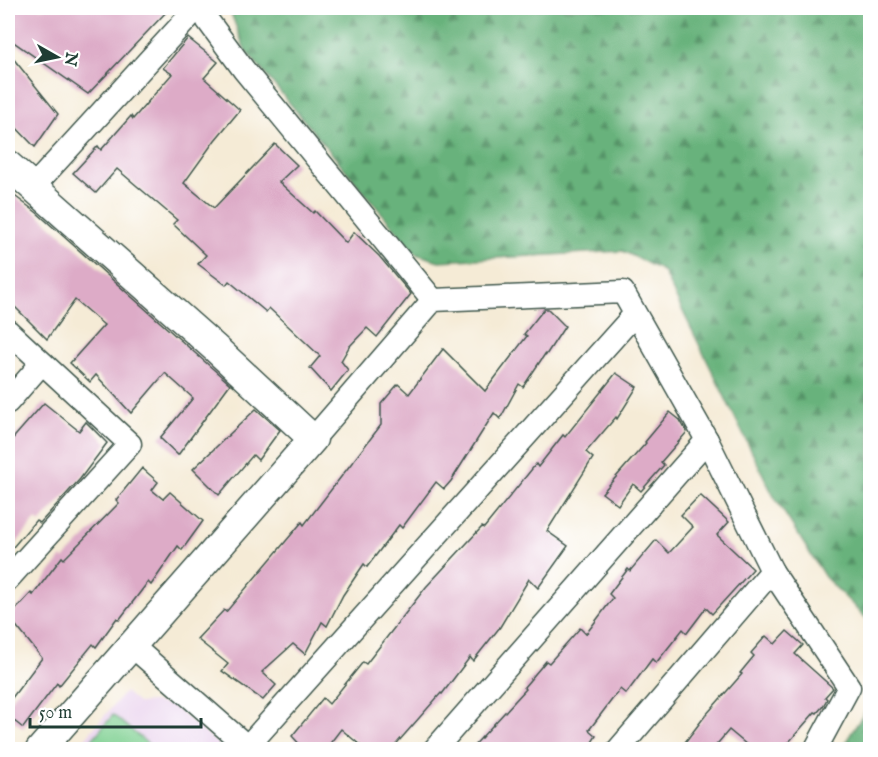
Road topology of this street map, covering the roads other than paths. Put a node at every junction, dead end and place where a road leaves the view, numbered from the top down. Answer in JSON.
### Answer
{"nodes":[{"id":1,"x":199,"y":8,"type":"edge"},
{"id":2,"x":8,"y":165,"type":"edge"},
{"id":3,"x":33,"y":187,"type":"junction"},
{"id":4,"x":433,"y":300,"type":"junction"},
{"id":5,"x":634,"y":315,"type":"junction"},
{"id":6,"x":8,"y":331,"type":"edge"},
{"id":7,"x":42,"y":363,"type":"junction"},
{"id":8,"x":8,"y":402,"type":"edge"},
{"id":9,"x":313,"y":439,"type":"junction"},
{"id":10,"x":707,"y":440,"type":"junction"},
{"id":11,"x":772,"y":571,"type":"junction"},
{"id":12,"x":8,"y":579,"type":"edge"},
{"id":13,"x":131,"y":645,"type":"junction"},
{"id":14,"x":249,"y":748,"type":"edge"},
{"id":15,"x":40,"y":750,"type":"edge"},
{"id":16,"x":434,"y":750,"type":"edge"},
{"id":17,"x":618,"y":750,"type":"edge"},
{"id":18,"x":815,"y":750,"type":"edge"}],
"edges":[{"from":1,"to":3,"type":"street"},
{"from":1,"to":4,"type":"street"},
{"from":2,"to":3,"type":"street"},
{"from":3,"to":9,"type":"street"},
{"from":4,"to":5,"type":"street"},
{"from":4,"to":9,"type":"street"},
{"from":5,"to":10,"type":"street"},
{"from":5,"to":14,"type":"street"},
{"from":6,"to":7,"type":"street"},
{"from":7,"to":8,"type":"street"},
{"from":7,"to":12,"type":"street"},
{"from":9,"to":13,"type":"street"},
{"from":10,"to":11,"type":"street"},
{"from":10,"to":16,"type":"street"},
{"from":11,"to":17,"type":"street"},
{"from":11,"to":18,"type":"street"},
{"from":13,"to":14,"type":"street"},
{"from":13,"to":15,"type":"street"}]}
